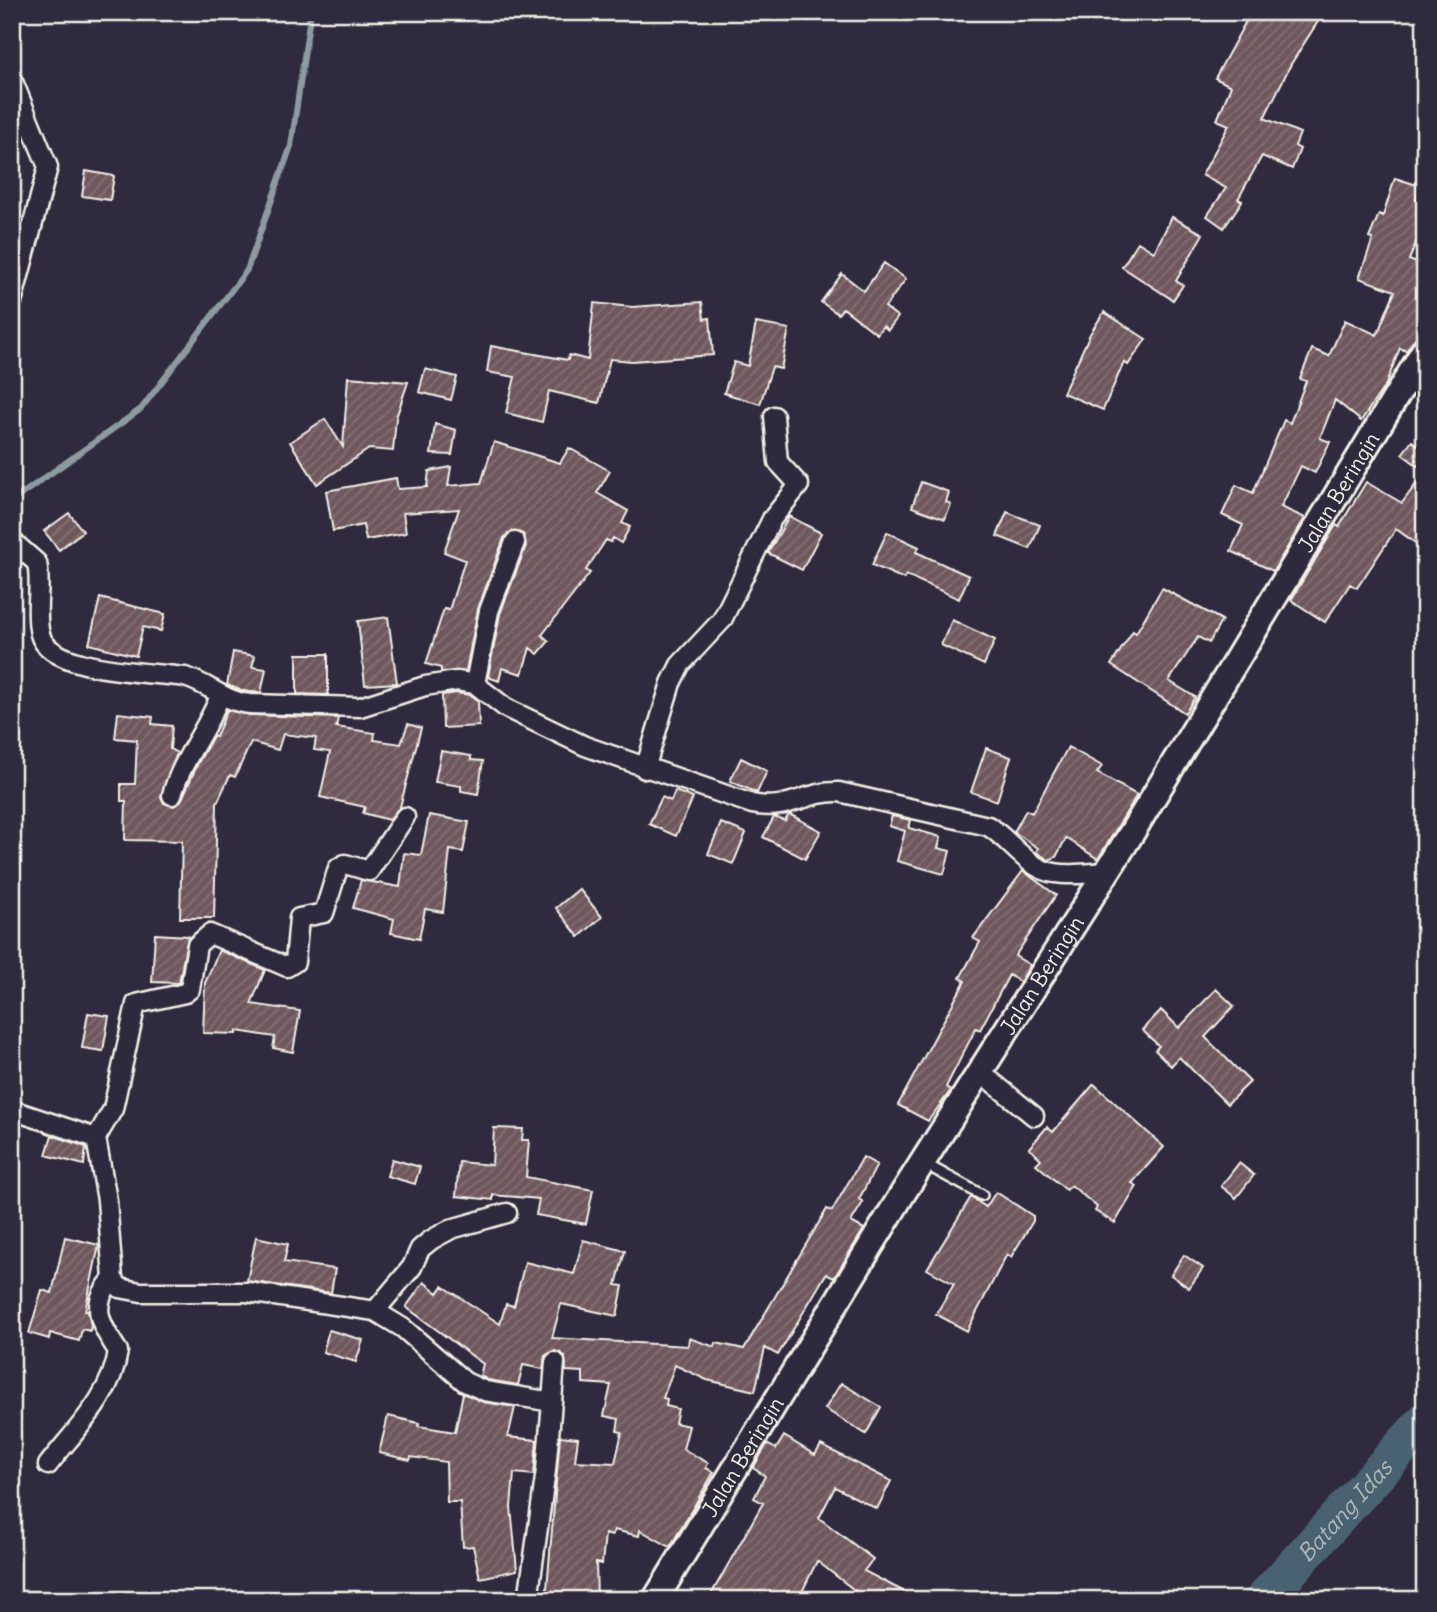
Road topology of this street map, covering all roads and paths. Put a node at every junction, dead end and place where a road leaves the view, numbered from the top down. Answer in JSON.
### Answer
{"nodes":[{"id":1,"x":12,"y":79,"type":"edge"},
{"id":2,"x":20,"y":120,"type":"edge"},
{"id":3,"x":12,"y":302,"type":"edge"},
{"id":4,"x":1425,"y":349,"type":"edge"},
{"id":5,"x":774,"y":416,"type":"dead end"},
{"id":6,"x":12,"y":541,"type":"edge"},
{"id":7,"x":515,"y":542,"type":"dead end"},
{"id":8,"x":475,"y":684,"type":"junction"},
{"id":9,"x":220,"y":696,"type":"junction"},
{"id":10,"x":645,"y":769,"type":"junction"},
{"id":11,"x":172,"y":795,"type":"dead end"},
{"id":12,"x":405,"y":817,"type":"dead end"},
{"id":13,"x":1105,"y":872,"type":"junction"},
{"id":14,"x":980,"y":1072,"type":"junction"},
{"id":15,"x":12,"y":1110,"type":"edge"},
{"id":16,"x":1034,"y":1116,"type":"dead end"},
{"id":17,"x":96,"y":1138,"type":"junction"},
{"id":18,"x":922,"y":1162,"type":"junction"},
{"id":19,"x":982,"y":1195,"type":"dead end"},
{"id":20,"x":507,"y":1213,"type":"dead end"},
{"id":21,"x":113,"y":1279,"type":"junction"},
{"id":22,"x":375,"y":1311,"type":"junction"},
{"id":23,"x":555,"y":1362,"type":"dead end"},
{"id":24,"x":552,"y":1402,"type":"junction"},
{"id":25,"x":48,"y":1465,"type":"dead end"},
{"id":26,"x":528,"y":1600,"type":"edge"},
{"id":27,"x":654,"y":1600,"type":"edge"}],
"edges":[{"from":1,"to":2,"type":"street"},
{"from":2,"to":3,"type":"street"},
{"from":4,"to":13,"type":"street","name":"Jalan Beringin"},
{"from":5,"to":10,"type":"street"},
{"from":6,"to":9,"type":"street"},
{"from":7,"to":8,"type":"street"},
{"from":8,"to":9,"type":"street"},
{"from":8,"to":10,"type":"street"},
{"from":9,"to":11,"type":"street"},
{"from":10,"to":13,"type":"street"},
{"from":12,"to":17,"type":"street"},
{"from":13,"to":14,"type":"street","name":"Jalan Beringin"},
{"from":14,"to":16,"type":"street"},
{"from":14,"to":18,"type":"street","name":"Jalan Beringin"},
{"from":15,"to":17,"type":"street"},
{"from":17,"to":21,"type":"street"},
{"from":18,"to":19,"type":"lane"},
{"from":18,"to":27,"type":"street","name":"Jalan Beringin"},
{"from":20,"to":22,"type":"street"},
{"from":21,"to":22,"type":"street"},
{"from":21,"to":25,"type":"street"},
{"from":22,"to":24,"type":"street"},
{"from":23,"to":24,"type":"street"},
{"from":24,"to":26,"type":"street"}]}
